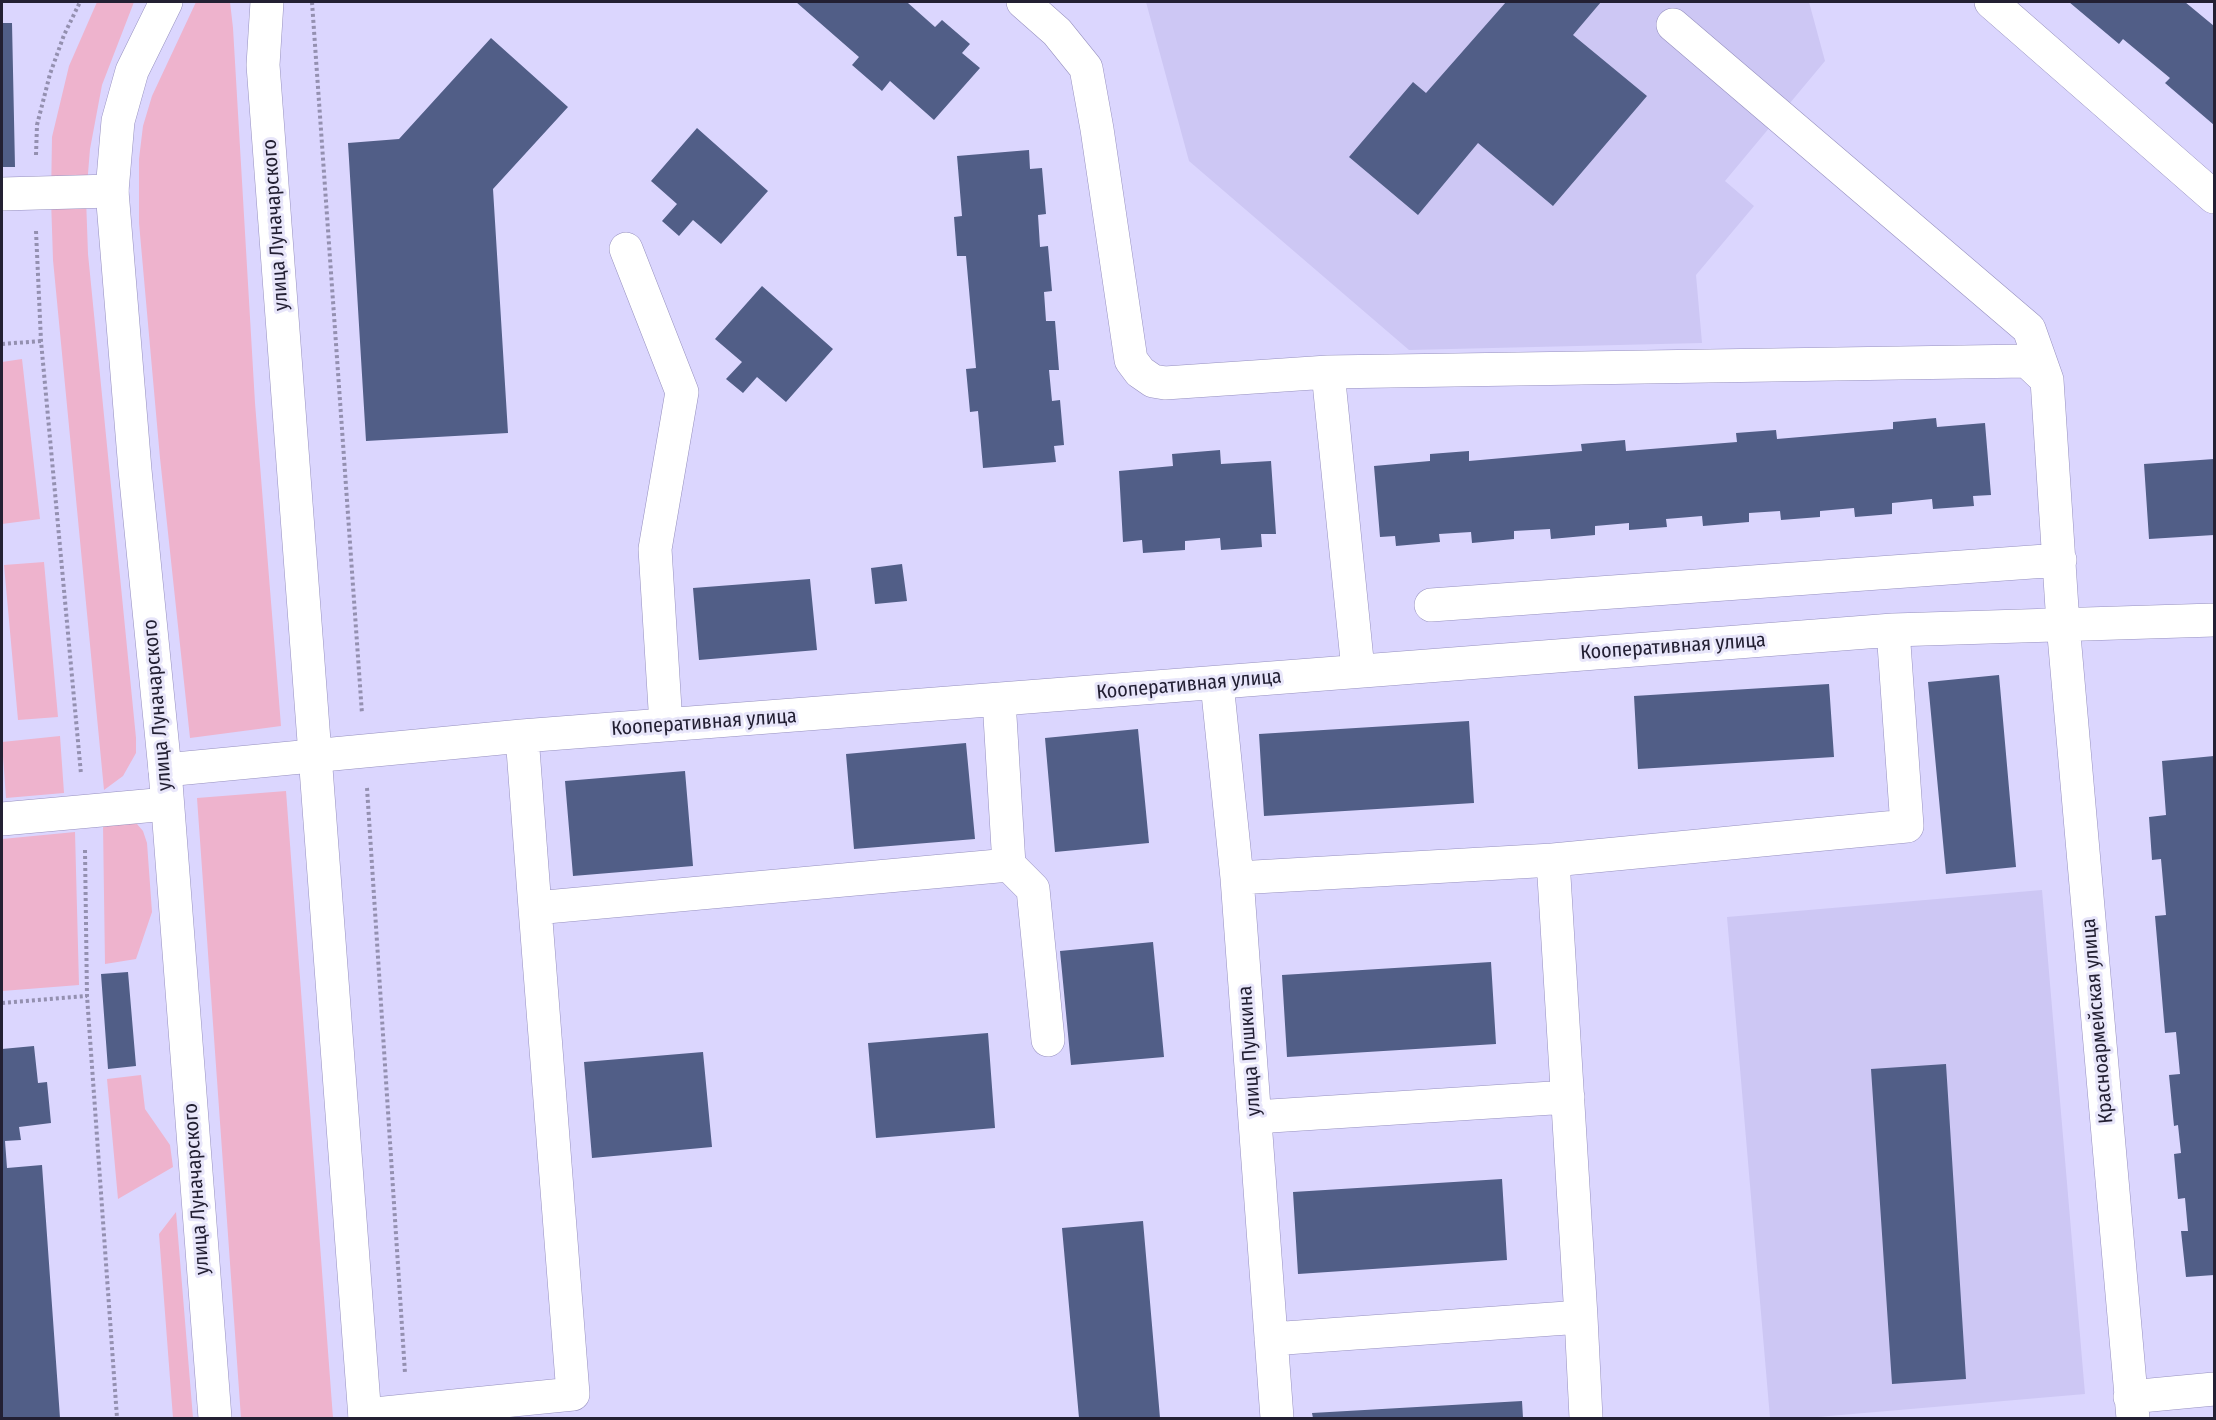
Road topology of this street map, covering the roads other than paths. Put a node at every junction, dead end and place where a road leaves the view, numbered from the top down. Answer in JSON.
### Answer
{"nodes":[{"id":1,"x":166,"y":2,"type":"edge"},
{"id":2,"x":267,"y":2,"type":"edge"},
{"id":3,"x":1023,"y":2,"type":"edge"},
{"id":4,"x":1991,"y":2,"type":"edge"},
{"id":5,"x":1673,"y":25,"type":"dead end"},
{"id":6,"x":112,"y":191,"type":"junction"},
{"id":7,"x":2,"y":194,"type":"edge"},
{"id":8,"x":2214,"y":197,"type":"edge"},
{"id":9,"x":626,"y":249,"type":"dead end"},
{"id":10,"x":1328,"y":372,"type":"junction"},
{"id":11,"x":2047,"y":380,"type":"junction"},
{"id":12,"x":2060,"y":560,"type":"junction"},
{"id":13,"x":1431,"y":605,"type":"dead end"},
{"id":14,"x":2214,"y":620,"type":"edge"},
{"id":15,"x":2063,"y":624,"type":"junction"},
{"id":16,"x":1893,"y":630,"type":"junction"},
{"id":17,"x":1358,"y":670,"type":"junction"},
{"id":18,"x":1217,"y":683,"type":"junction"},
{"id":19,"x":999,"y":700,"type":"junction"},
{"id":20,"x":666,"y":725,"type":"junction"},
{"id":21,"x":522,"y":736,"type":"junction"},
{"id":22,"x":316,"y":756,"type":"junction"},
{"id":23,"x":165,"y":770,"type":"junction"},
{"id":24,"x":167,"y":804,"type":"junction"},
{"id":25,"x":2,"y":819,"type":"edge"},
{"id":26,"x":1553,"y":860,"type":"junction"},
{"id":27,"x":1009,"y":865,"type":"junction"},
{"id":28,"x":1237,"y":878,"type":"junction"},
{"id":29,"x":535,"y":908,"type":"junction"},
{"id":30,"x":1048,"y":1040,"type":"dead end"},
{"id":31,"x":1568,"y":1097,"type":"junction"},
{"id":32,"x":1255,"y":1117,"type":"junction"},
{"id":33,"x":1581,"y":1317,"type":"junction"},
{"id":34,"x":1271,"y":1339,"type":"junction"},
{"id":35,"x":2214,"y":1389,"type":"edge"},
{"id":36,"x":574,"y":1406,"type":"edge"},
{"id":37,"x":2132,"y":1408,"type":"edge"},
{"id":38,"x":365,"y":1417,"type":"edge"},
{"id":39,"x":215,"y":1419,"type":"edge"},
{"id":40,"x":1277,"y":1419,"type":"edge"},
{"id":41,"x":1586,"y":1419,"type":"edge"}],
"edges":[{"from":1,"to":6,"type":"street","name":"улица Луначарского"},
{"from":2,"to":22,"type":"street","name":"улица Луначарского"},
{"from":3,"to":10,"type":"street"},
{"from":4,"to":8,"type":"street"},
{"from":5,"to":11,"type":"street","name":"Красноармейская улица"},
{"from":6,"to":7,"type":"street"},
{"from":6,"to":23,"type":"street","name":"улица Луначарского"},
{"from":9,"to":20,"type":"street"},
{"from":10,"to":11,"type":"street"},
{"from":10,"to":17,"type":"street"},
{"from":11,"to":12,"type":"street","name":"Красноармейская улица"},
{"from":12,"to":13,"type":"street"},
{"from":12,"to":15,"type":"street","name":"Красноармейская улица"},
{"from":14,"to":15,"type":"street","name":"Кооперативная улица"},
{"from":15,"to":16,"type":"street","name":"Кооперативная улица"},
{"from":15,"to":37,"type":"street","name":"Красноармейская улица"},
{"from":16,"to":17,"type":"street","name":"Кооперативная улица"},
{"from":16,"to":26,"type":"street"},
{"from":17,"to":18,"type":"street","name":"Кооперативная улица"},
{"from":18,"to":19,"type":"street","name":"Кооперативная улица"},
{"from":18,"to":28,"type":"street","name":"улица Пушкина"},
{"from":19,"to":20,"type":"street","name":"Кооперативная улица"},
{"from":19,"to":27,"type":"street"},
{"from":20,"to":21,"type":"street","name":"Кооперативная улица"},
{"from":21,"to":22,"type":"street","name":"Кооперативная улица"},
{"from":21,"to":29,"type":"street"},
{"from":22,"to":23,"type":"street","name":"Кооперативная улица"},
{"from":22,"to":38,"type":"street","name":"улица Луначарского"},
{"from":23,"to":24,"type":"street","name":"улица Луначарского"},
{"from":24,"to":25,"type":"street"},
{"from":24,"to":39,"type":"street","name":"улица Луначарского"},
{"from":26,"to":28,"type":"street"},
{"from":26,"to":31,"type":"street"},
{"from":27,"to":29,"type":"street"},
{"from":27,"to":30,"type":"street"},
{"from":28,"to":32,"type":"street","name":"улица Пушкина"},
{"from":29,"to":36,"type":"street"},
{"from":31,"to":32,"type":"street"},
{"from":31,"to":33,"type":"street"},
{"from":32,"to":34,"type":"street","name":"улица Пушкина"},
{"from":33,"to":34,"type":"street"},
{"from":33,"to":41,"type":"street"},
{"from":34,"to":40,"type":"street","name":"улица Пушкина"},
{"from":35,"to":37,"type":"street"},
{"from":36,"to":38,"type":"street"}]}
